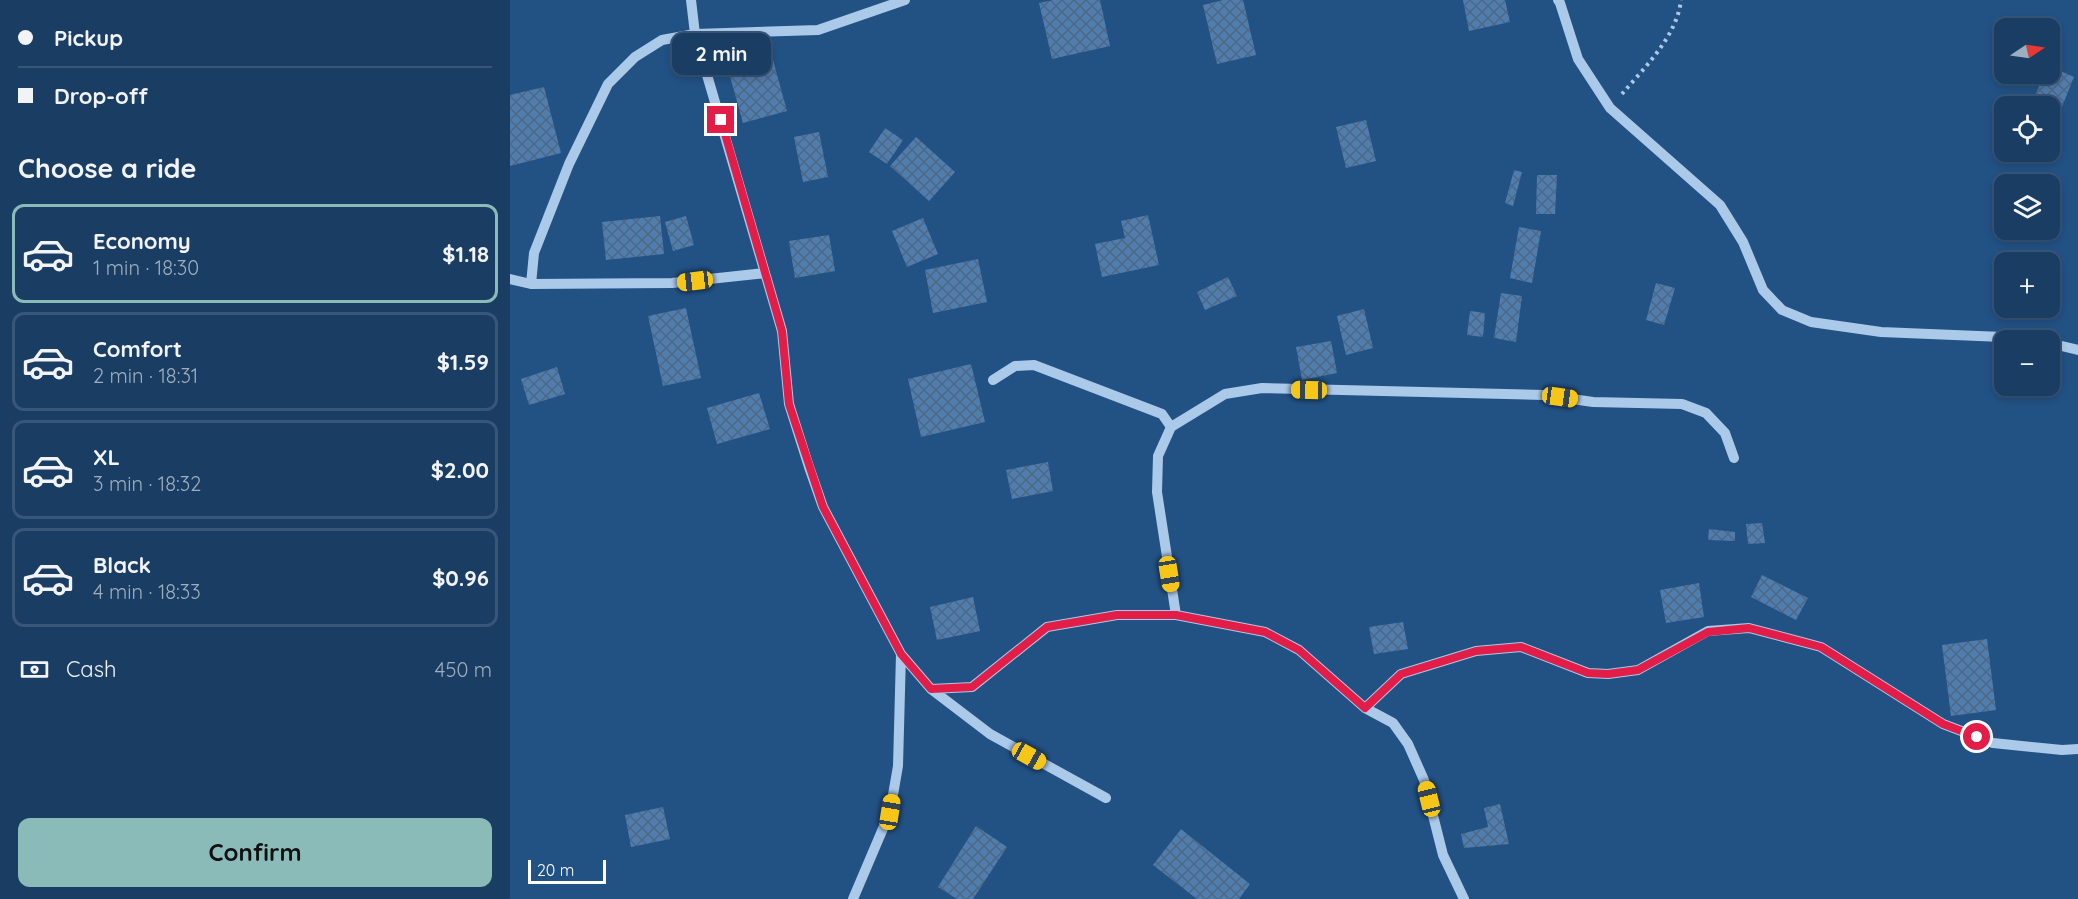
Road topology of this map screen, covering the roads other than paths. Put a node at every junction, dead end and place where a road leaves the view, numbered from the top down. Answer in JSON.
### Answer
{"nodes":[{"id":1,"x":691,"y":0,"type":"edge"},
{"id":2,"x":904,"y":0,"type":"edge"},
{"id":3,"x":1560,"y":1,"type":"edge"},
{"id":4,"x":695,"y":34,"type":"junction"},
{"id":5,"x":765,"y":273,"type":"junction"},
{"id":6,"x":510,"y":279,"type":"edge"},
{"id":7,"x":531,"y":284,"type":"junction"},
{"id":8,"x":1994,"y":337,"type":"edge"},
{"id":9,"x":2060,"y":346,"type":"edge"},
{"id":10,"x":2078,"y":350,"type":"edge"},
{"id":11,"x":993,"y":380,"type":"dead end"},
{"id":12,"x":1172,"y":427,"type":"junction"},
{"id":13,"x":1734,"y":458,"type":"dead end"},
{"id":14,"x":1176,"y":615,"type":"junction"},
{"id":15,"x":901,"y":654,"type":"junction"},
{"id":16,"x":931,"y":689,"type":"junction"},
{"id":17,"x":1365,"y":708,"type":"junction"},
{"id":18,"x":2078,"y":749,"type":"edge"},
{"id":19,"x":1106,"y":798,"type":"dead end"},
{"id":20,"x":853,"y":899,"type":"edge"},
{"id":21,"x":1464,"y":899,"type":"edge"}],
"edges":[{"from":1,"to":4,"type":"street"},
{"from":2,"to":4,"type":"street"},
{"from":3,"to":8,"type":"street"},
{"from":4,"to":5,"type":"street"},
{"from":4,"to":7,"type":"street"},
{"from":5,"to":7,"type":"street"},
{"from":5,"to":15,"type":"street"},
{"from":6,"to":7,"type":"street"},
{"from":9,"to":10,"type":"street"},
{"from":11,"to":12,"type":"street"},
{"from":12,"to":13,"type":"street"},
{"from":12,"to":14,"type":"street"},
{"from":14,"to":16,"type":"street"},
{"from":14,"to":17,"type":"street"},
{"from":15,"to":16,"type":"street"},
{"from":15,"to":20,"type":"street"},
{"from":16,"to":19,"type":"street"},
{"from":17,"to":18,"type":"street"},
{"from":17,"to":21,"type":"street"}]}
